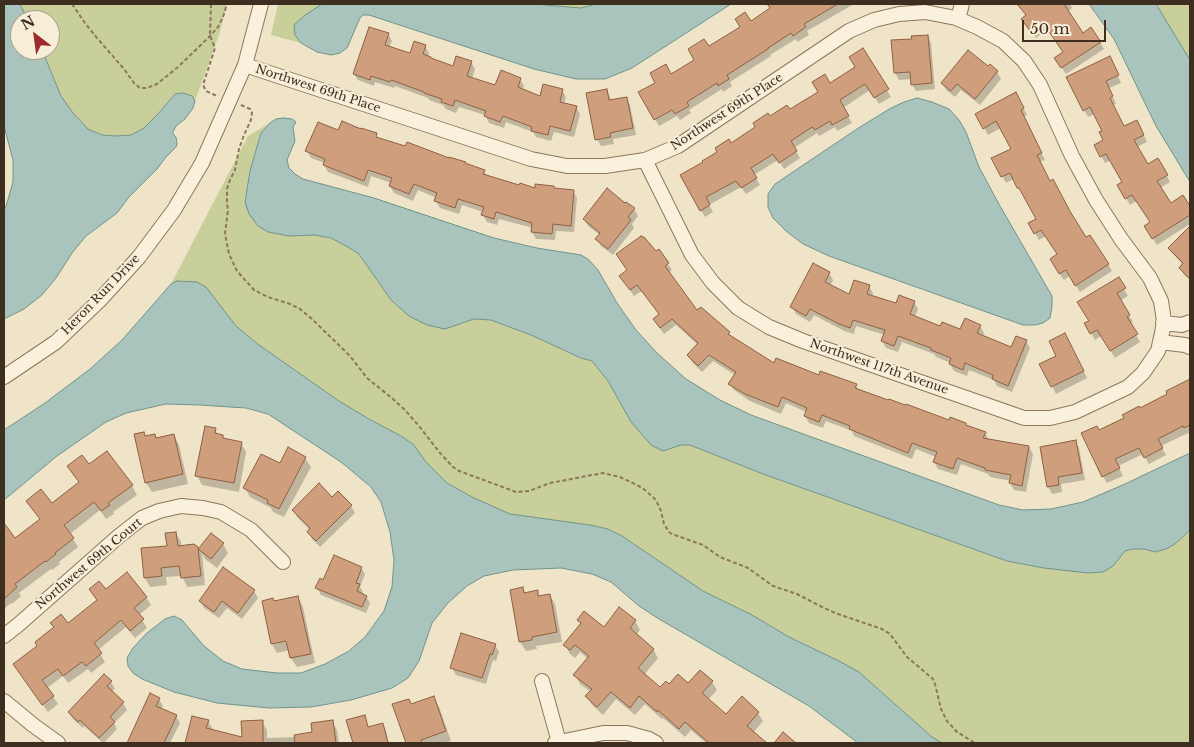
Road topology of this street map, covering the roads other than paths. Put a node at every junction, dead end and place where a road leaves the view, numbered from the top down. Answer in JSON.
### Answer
{"nodes":[{"id":1,"x":261,"y":4,"type":"edge"},
{"id":2,"x":962,"y":4,"type":"edge"},
{"id":3,"x":922,"y":8,"type":"edge"},
{"id":4,"x":958,"y":19,"type":"junction"},
{"id":5,"x":245,"y":65,"type":"junction"},
{"id":6,"x":645,"y":160,"type":"junction"},
{"id":7,"x":1190,"y":322,"type":"edge"},
{"id":8,"x":1162,"y":333,"type":"junction"},
{"id":9,"x":1190,"y":347,"type":"edge"},
{"id":10,"x":4,"y":377,"type":"edge"},
{"id":11,"x":283,"y":562,"type":"dead end"},
{"id":12,"x":4,"y":636,"type":"edge"},
{"id":13,"x":542,"y":681,"type":"dead end"},
{"id":14,"x":4,"y":702,"type":"edge"},
{"id":15,"x":58,"y":743,"type":"edge"},
{"id":16,"x":557,"y":743,"type":"edge"},
{"id":17,"x":656,"y":743,"type":"edge"}],
"edges":[{"from":1,"to":5,"type":"street","name":"Heron Run Drive"},
{"from":2,"to":4,"type":"street"},
{"from":3,"to":4,"type":"street","name":"Northwest 69th Place"},
{"from":3,"to":6,"type":"street","name":"Northwest 69th Place"},
{"from":4,"to":8,"type":"street","name":"Northwest 69th Place"},
{"from":5,"to":6,"type":"street","name":"Northwest 69th Place"},
{"from":5,"to":10,"type":"street","name":"Heron Run Drive"},
{"from":6,"to":8,"type":"street","name":"Northwest 117th Avenue"},
{"from":7,"to":8,"type":"street"},
{"from":8,"to":9,"type":"street"},
{"from":11,"to":12,"type":"street","name":"Northwest 69th Court"},
{"from":13,"to":16,"type":"street"},
{"from":14,"to":15,"type":"street"},
{"from":16,"to":17,"type":"street"}]}
